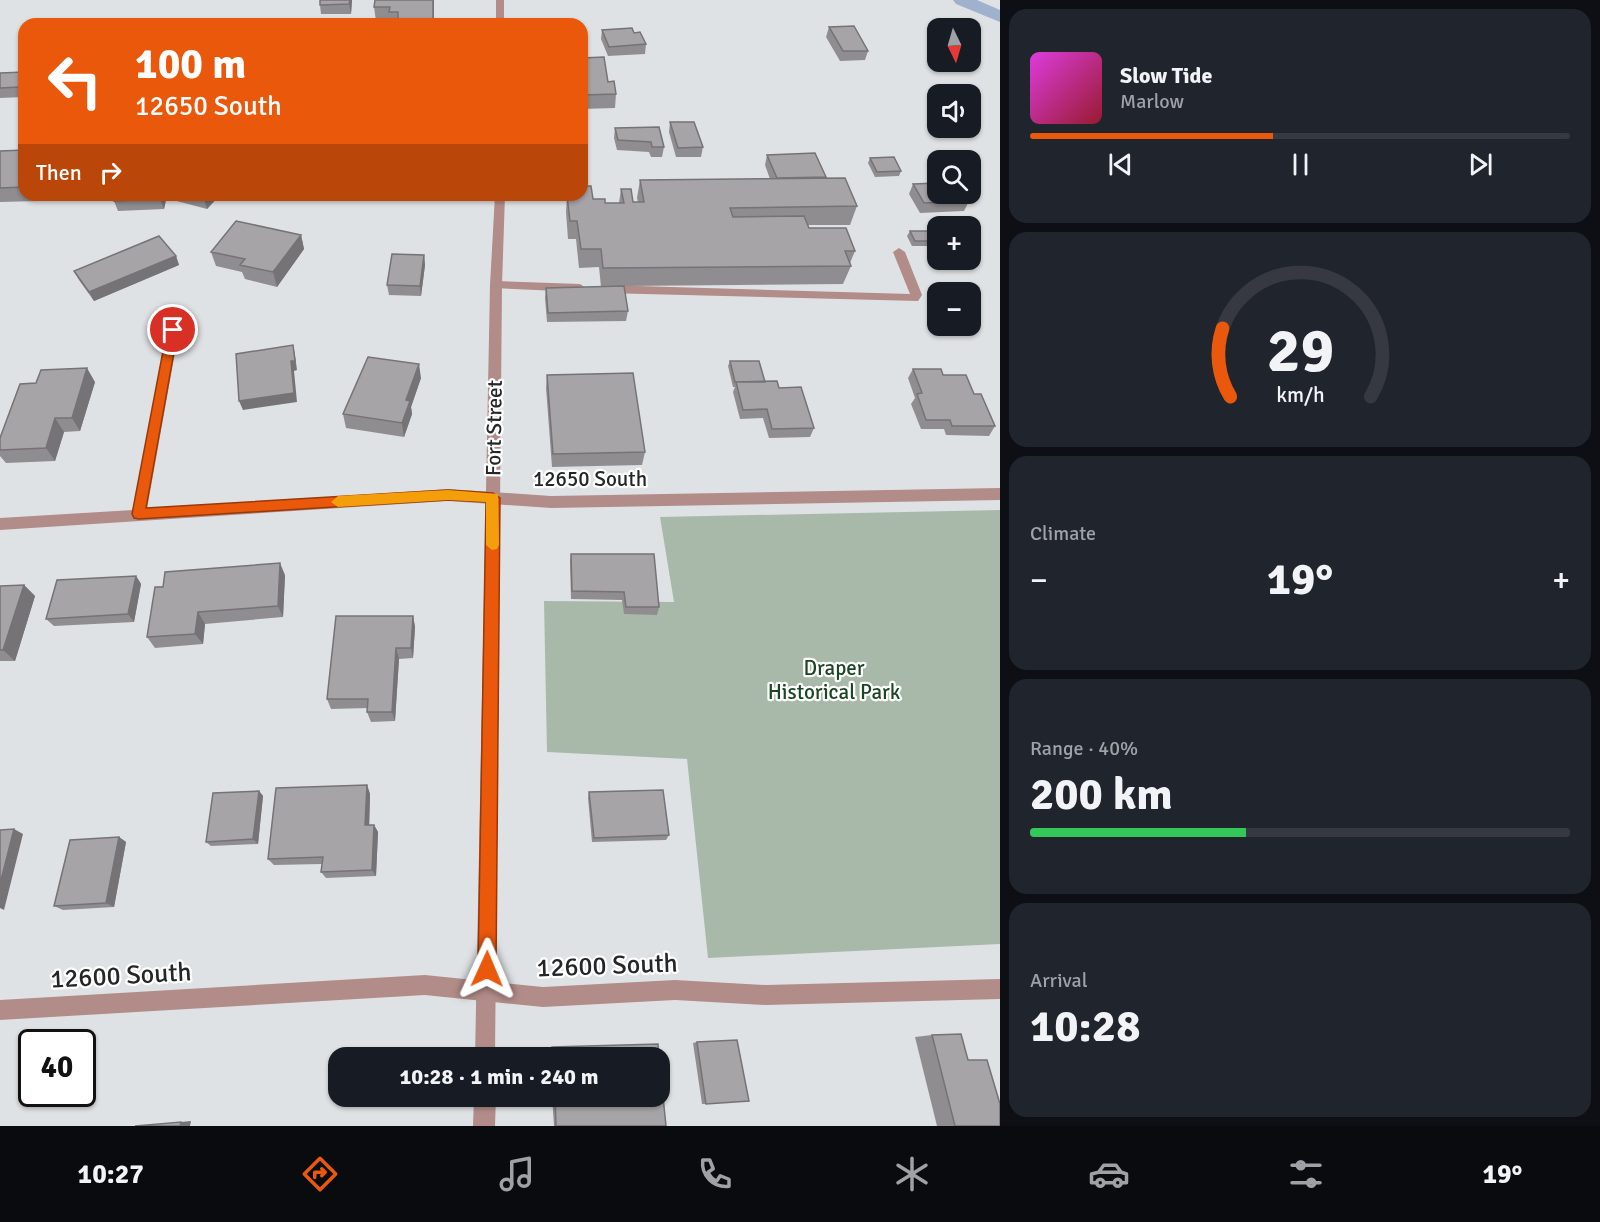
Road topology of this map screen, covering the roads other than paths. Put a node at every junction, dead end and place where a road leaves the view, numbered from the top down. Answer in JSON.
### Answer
{"nodes":[{"id":1,"x":500,"y":0,"type":"edge"},
{"id":2,"x":500,"y":18,"type":"edge"},
{"id":3,"x":500,"y":201,"type":"edge"},
{"id":4,"x":899,"y":252,"type":"dead end"},
{"id":5,"x":496,"y":285,"type":"junction"},
{"id":6,"x":173,"y":330,"type":"dead end"},
{"id":7,"x":1000,"y":494,"type":"edge"},
{"id":8,"x":493,"y":498,"type":"junction"},
{"id":9,"x":139,"y":514,"type":"junction"},
{"id":10,"x":0,"y":524,"type":"edge"},
{"id":11,"x":1000,"y":989,"type":"edge"},
{"id":12,"x":486,"y":992,"type":"junction"},
{"id":13,"x":0,"y":1010,"type":"edge"},
{"id":14,"x":485,"y":1047,"type":"edge"},
{"id":15,"x":485,"y":1107,"type":"edge"},
{"id":16,"x":484,"y":1126,"type":"edge"}],
"edges":[{"from":1,"to":2,"type":"street"},
{"from":3,"to":5,"type":"street","name":"Fort Street"},
{"from":4,"to":5,"type":"street"},
{"from":5,"to":8,"type":"street","name":"Fort Street"},
{"from":6,"to":9,"type":"street"},
{"from":7,"to":8,"type":"street","name":"12650 South"},
{"from":8,"to":9,"type":"street","name":"12650 South"},
{"from":8,"to":12,"type":"street","name":"Fort Street"},
{"from":9,"to":10,"type":"street","name":"12650 South"},
{"from":11,"to":12,"type":"street","name":"12600 South"},
{"from":12,"to":13,"type":"street","name":"12600 South"},
{"from":12,"to":14,"type":"street","name":"Fort Street"},
{"from":15,"to":16,"type":"street"}]}
